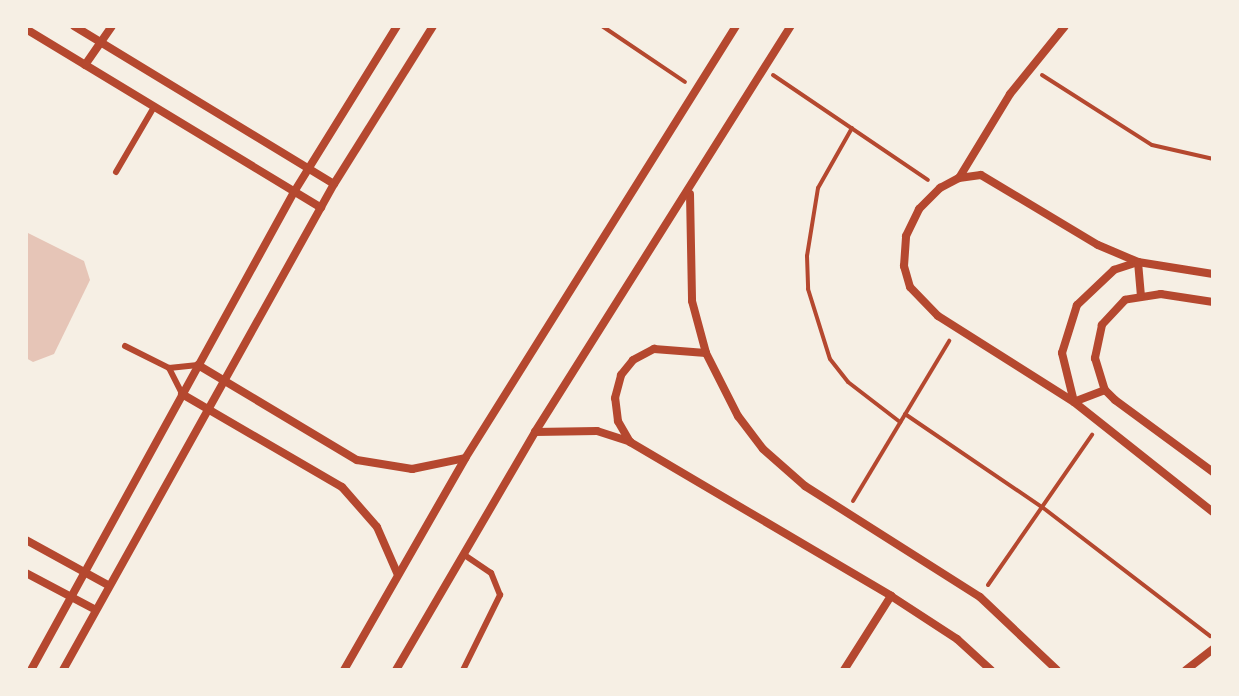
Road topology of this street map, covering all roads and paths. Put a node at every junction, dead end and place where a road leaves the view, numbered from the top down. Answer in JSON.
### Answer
{"nodes":[{"id":1,"x":74,"y":26,"type":"edge"},
{"id":2,"x":112,"y":26,"type":"edge"},
{"id":3,"x":397,"y":26,"type":"edge"},
{"id":4,"x":433,"y":26,"type":"edge"},
{"id":5,"x":602,"y":26,"type":"edge"},
{"id":6,"x":736,"y":26,"type":"edge"},
{"id":7,"x":791,"y":26,"type":"edge"},
{"id":8,"x":1065,"y":26,"type":"edge"},
{"id":9,"x":26,"y":29,"type":"edge"},
{"id":10,"x":101,"y":42,"type":"junction"},
{"id":11,"x":85,"y":65,"type":"junction"},
{"id":12,"x":765,"y":69,"type":"junction"},
{"id":13,"x":1030,"y":69,"type":"junction"},
{"id":14,"x":697,"y":90,"type":"junction"},
{"id":15,"x":154,"y":107,"type":"junction"},
{"id":16,"x":852,"y":128,"type":"junction"},
{"id":17,"x":1213,"y":159,"type":"edge"},
{"id":18,"x":308,"y":168,"type":"junction"},
{"id":19,"x":116,"y":172,"type":"dead end"},
{"id":20,"x":959,"y":178,"type":"junction"},
{"id":21,"x":334,"y":184,"type":"junction"},
{"id":22,"x":940,"y":188,"type":"junction"},
{"id":23,"x":294,"y":192,"type":"junction"},
{"id":24,"x":690,"y":193,"type":"junction"},
{"id":25,"x":321,"y":208,"type":"junction"},
{"id":26,"x":1138,"y":262,"type":"junction"},
{"id":27,"x":1213,"y":274,"type":"edge"},
{"id":28,"x":1141,"y":295,"type":"junction"},
{"id":29,"x":1213,"y":302,"type":"edge"},
{"id":30,"x":957,"y":328,"type":"junction"},
{"id":31,"x":125,"y":346,"type":"dead end"},
{"id":32,"x":706,"y":353,"type":"junction"},
{"id":33,"x":198,"y":365,"type":"junction"},
{"id":34,"x":169,"y":368,"type":"junction"},
{"id":35,"x":223,"y":381,"type":"junction"},
{"id":36,"x":1105,"y":390,"type":"junction"},
{"id":37,"x":182,"y":394,"type":"junction"},
{"id":38,"x":1074,"y":402,"type":"junction"},
{"id":39,"x":207,"y":409,"type":"junction"},
{"id":40,"x":905,"y":414,"type":"junction"},
{"id":41,"x":900,"y":422,"type":"junction"},
{"id":42,"x":1100,"y":423,"type":"junction"},
{"id":43,"x":535,"y":432,"type":"junction"},
{"id":44,"x":630,"y":442,"type":"junction"},
{"id":45,"x":466,"y":457,"type":"junction"},
{"id":46,"x":1213,"y":472,"type":"edge"},
{"id":47,"x":1042,"y":507,"type":"junction"},
{"id":48,"x":847,"y":511,"type":"junction"},
{"id":49,"x":1213,"y":512,"type":"edge"},
{"id":50,"x":26,"y":540,"type":"edge"},
{"id":51,"x":464,"y":555,"type":"junction"},
{"id":52,"x":83,"y":571,"type":"junction"},
{"id":53,"x":26,"y":573,"type":"edge"},
{"id":54,"x":398,"y":575,"type":"junction"},
{"id":55,"x":108,"y":585,"type":"junction"},
{"id":56,"x":69,"y":596,"type":"junction"},
{"id":57,"x":891,"y":596,"type":"junction"},
{"id":58,"x":980,"y":597,"type":"junction"},
{"id":59,"x":94,"y":609,"type":"junction"},
{"id":60,"x":1213,"y":638,"type":"edge"},
{"id":61,"x":1213,"y":649,"type":"edge"},
{"id":62,"x":31,"y":670,"type":"edge"},
{"id":63,"x":63,"y":670,"type":"edge"},
{"id":64,"x":344,"y":670,"type":"edge"},
{"id":65,"x":396,"y":670,"type":"edge"},
{"id":66,"x":463,"y":670,"type":"edge"},
{"id":67,"x":844,"y":670,"type":"edge"},
{"id":68,"x":991,"y":670,"type":"edge"},
{"id":69,"x":1057,"y":670,"type":"edge"},
{"id":70,"x":1186,"y":670,"type":"edge"}],
"edges":[{"from":1,"to":10,"type":"street"},
{"from":2,"to":10,"type":"street"},
{"from":3,"to":18,"type":"street"},
{"from":4,"to":21,"type":"street"},
{"from":5,"to":14,"type":"path"},
{"from":6,"to":14,"type":"street"},
{"from":7,"to":12,"type":"street"},
{"from":8,"to":13,"type":"street"},
{"from":9,"to":11,"type":"street"},
{"from":10,"to":11,"type":"street"},
{"from":10,"to":18,"type":"street"},
{"from":11,"to":15,"type":"street"},
{"from":12,"to":16,"type":"path"},
{"from":12,"to":24,"type":"street"},
{"from":13,"to":17,"type":"path"},
{"from":13,"to":20,"type":"street"},
{"from":14,"to":45,"type":"street"},
{"from":15,"to":19,"type":"lane"},
{"from":15,"to":23,"type":"street"},
{"from":16,"to":22,"type":"path"},
{"from":16,"to":41,"type":"path"},
{"from":18,"to":21,"type":"street"},
{"from":18,"to":23,"type":"street"},
{"from":20,"to":22,"type":"street"},
{"from":20,"to":26,"type":"street"},
{"from":21,"to":25,"type":"street"},
{"from":22,"to":30,"type":"street"},
{"from":23,"to":25,"type":"street"},
{"from":23,"to":33,"type":"street"},
{"from":24,"to":32,"type":"street"},
{"from":24,"to":43,"type":"street"},
{"from":25,"to":35,"type":"street"},
{"from":26,"to":27,"type":"street"},
{"from":26,"to":28,"type":"street"},
{"from":26,"to":38,"type":"street"},
{"from":28,"to":29,"type":"street"},
{"from":28,"to":36,"type":"street"},
{"from":30,"to":38,"type":"street"},
{"from":30,"to":40,"type":"path"},
{"from":31,"to":34,"type":"lane"},
{"from":32,"to":44,"type":"street"},
{"from":32,"to":48,"type":"street"},
{"from":33,"to":34,"type":"lane"},
{"from":33,"to":35,"type":"street"},
{"from":33,"to":37,"type":"street"},
{"from":34,"to":37,"type":"lane"},
{"from":35,"to":39,"type":"street"},
{"from":35,"to":45,"type":"street"},
{"from":36,"to":38,"type":"street"},
{"from":36,"to":46,"type":"street"},
{"from":37,"to":39,"type":"street"},
{"from":37,"to":52,"type":"street"},
{"from":38,"to":42,"type":"street"},
{"from":39,"to":54,"type":"street"},
{"from":39,"to":55,"type":"street"},
{"from":40,"to":41,"type":"path"},
{"from":40,"to":47,"type":"path"},
{"from":41,"to":48,"type":"path"},
{"from":42,"to":47,"type":"path"},
{"from":42,"to":49,"type":"street"},
{"from":43,"to":44,"type":"street"},
{"from":43,"to":51,"type":"street"},
{"from":44,"to":57,"type":"street"},
{"from":45,"to":54,"type":"street"},
{"from":47,"to":58,"type":"path"},
{"from":47,"to":60,"type":"path"},
{"from":48,"to":58,"type":"street"},
{"from":50,"to":52,"type":"street"},
{"from":51,"to":65,"type":"street"},
{"from":51,"to":66,"type":"lane"},
{"from":52,"to":55,"type":"street"},
{"from":52,"to":56,"type":"street"},
{"from":53,"to":56,"type":"street"},
{"from":54,"to":64,"type":"street"},
{"from":55,"to":59,"type":"street"},
{"from":56,"to":59,"type":"street"},
{"from":56,"to":62,"type":"street"},
{"from":57,"to":67,"type":"street"},
{"from":57,"to":68,"type":"street"},
{"from":58,"to":69,"type":"street"},
{"from":59,"to":63,"type":"street"},
{"from":61,"to":70,"type":"street"}]}
